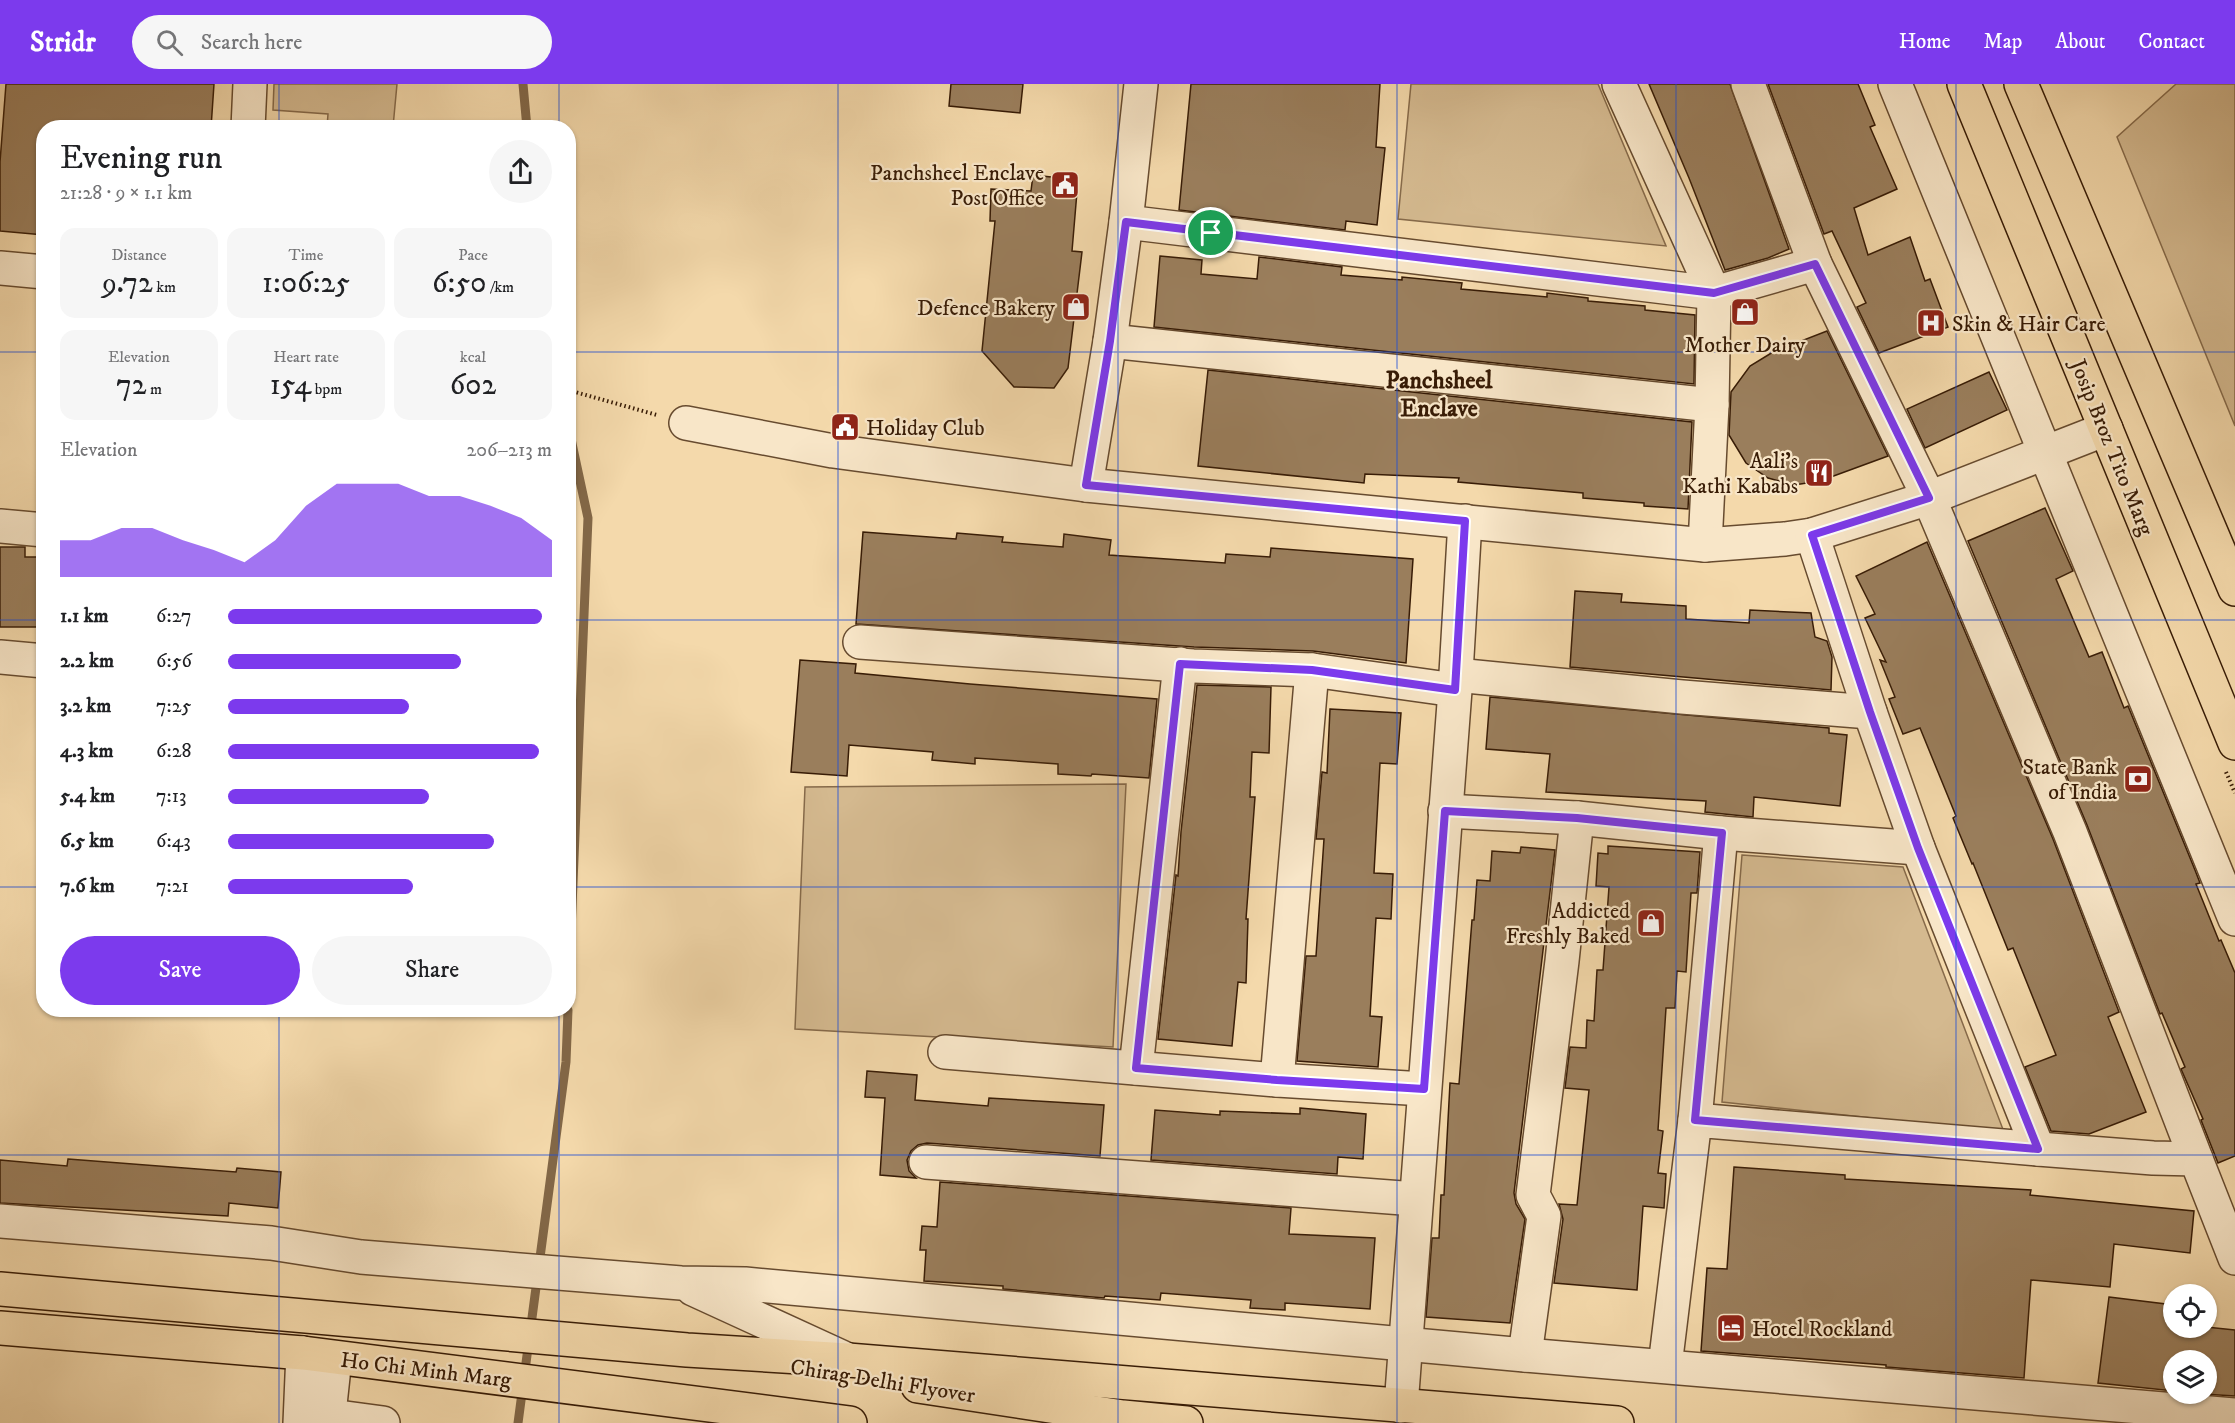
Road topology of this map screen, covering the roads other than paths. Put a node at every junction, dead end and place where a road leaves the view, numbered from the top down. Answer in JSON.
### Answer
{"nodes":[{"id":1,"x":250,"y":84,"type":"edge"},
{"id":2,"x":1141,"y":84,"type":"edge"},
{"id":3,"x":1619,"y":84,"type":"edge"},
{"id":4,"x":1748,"y":84,"type":"edge"},
{"id":5,"x":1895,"y":84,"type":"edge"},
{"id":6,"x":1964,"y":84,"type":"edge"},
{"id":7,"x":2021,"y":84,"type":"edge"},
{"id":8,"x":248,"y":120,"type":"edge"},
{"id":9,"x":1126,"y":222,"type":"junction"},
{"id":10,"x":1815,"y":264,"type":"junction"},
{"id":11,"x":0,"y":268,"type":"edge"},
{"id":12,"x":36,"y":271,"type":"edge"},
{"id":13,"x":1714,"y":293,"type":"junction"},
{"id":14,"x":1110,"y":341,"type":"junction"},
{"id":15,"x":1712,"y":405,"type":"junction"},
{"id":16,"x":686,"y":423,"type":"road end"},
{"id":17,"x":2106,"y":429,"type":"junction"},
{"id":18,"x":2046,"y":452,"type":"junction"},
{"id":19,"x":1086,"y":485,"type":"junction"},
{"id":20,"x":1929,"y":498,"type":"junction"},
{"id":21,"x":1465,"y":521,"type":"junction"},
{"id":22,"x":0,"y":526,"type":"edge"},
{"id":23,"x":36,"y":529,"type":"edge"},
{"id":24,"x":1812,"y":535,"type":"junction"},
{"id":25,"x":1705,"y":545,"type":"junction"},
{"id":26,"x":2235,"y":589,"type":"edge"},
{"id":27,"x":860,"y":642,"type":"dead end"},
{"id":28,"x":0,"y":657,"type":"edge"},
{"id":29,"x":36,"y":660,"type":"edge"},
{"id":30,"x":1180,"y":664,"type":"junction"},
{"id":31,"x":1312,"y":670,"type":"junction"},
{"id":32,"x":1455,"y":682,"type":"junction"},
{"id":33,"x":1870,"y":712,"type":"junction"},
{"id":34,"x":2235,"y":743,"type":"edge"},
{"id":35,"x":1445,"y":811,"type":"junction"},
{"id":36,"x":1577,"y":818,"type":"junction"},
{"id":37,"x":1722,"y":833,"type":"junction"},
{"id":38,"x":1918,"y":848,"type":"junction"},
{"id":39,"x":2235,"y":919,"type":"edge"},
{"id":40,"x":945,"y":1053,"type":"dead end"},
{"id":41,"x":1136,"y":1068,"type":"junction"},
{"id":42,"x":1277,"y":1080,"type":"junction"},
{"id":43,"x":1424,"y":1089,"type":"junction"},
{"id":44,"x":1695,"y":1120,"type":"junction"},
{"id":45,"x":2038,"y":1149,"type":"junction"},
{"id":46,"x":2196,"y":1159,"type":"junction"},
{"id":47,"x":926,"y":1162,"type":"dead end"},
{"id":48,"x":1416,"y":1198,"type":"junction"},
{"id":49,"x":0,"y":1221,"type":"edge"},
{"id":50,"x":2235,"y":1258,"type":"edge"},
{"id":51,"x":681,"y":1283,"type":"junction"},
{"id":52,"x":0,"y":1289,"type":"edge"},
{"id":53,"x":0,"y":1328,"type":"edge"},
{"id":54,"x":1404,"y":1343,"type":"junction"},
{"id":55,"x":687,"y":1350,"type":"junction"},
{"id":56,"x":303,"y":1353,"type":"junction"},
{"id":57,"x":1525,"y":1355,"type":"junction"},
{"id":58,"x":335,"y":1358,"type":"junction"},
{"id":59,"x":848,"y":1360,"type":"junction"},
{"id":60,"x":1665,"y":1366,"type":"junction"},
{"id":61,"x":1401,"y":1406,"type":"junction"},
{"id":62,"x":2235,"y":1415,"type":"edge"},
{"id":63,"x":754,"y":1417,"type":"edge"},
{"id":64,"x":315,"y":1419,"type":"edge"},
{"id":65,"x":383,"y":1423,"type":"edge"},
{"id":66,"x":850,"y":1423,"type":"edge"},
{"id":67,"x":1186,"y":1423,"type":"edge"},
{"id":68,"x":1617,"y":1423,"type":"edge"}],
"edges":[{"from":1,"to":8,"type":"street"},
{"from":2,"to":9,"type":"street"},
{"from":3,"to":13,"type":"street"},
{"from":4,"to":10,"type":"street"},
{"from":5,"to":18,"type":"street"},
{"from":6,"to":17,"type":"main road","name":"Josip Broz Tito Marg"},
{"from":7,"to":26,"type":"main road"},
{"from":9,"to":13,"type":"street"},
{"from":9,"to":14,"type":"street"},
{"from":10,"to":13,"type":"street"},
{"from":10,"to":20,"type":"street"},
{"from":11,"to":12,"type":"street"},
{"from":13,"to":15,"type":"street"},
{"from":14,"to":15,"type":"street"},
{"from":14,"to":19,"type":"street"},
{"from":15,"to":25,"type":"street"},
{"from":16,"to":19,"type":"street"},
{"from":17,"to":18,"type":"street"},
{"from":17,"to":34,"type":"main road","name":"Josip Broz Tito Marg"},
{"from":18,"to":20,"type":"street"},
{"from":18,"to":39,"type":"street"},
{"from":19,"to":21,"type":"street"},
{"from":20,"to":24,"type":"street"},
{"from":20,"to":46,"type":"street"},
{"from":21,"to":25,"type":"street"},
{"from":21,"to":32,"type":"street"},
{"from":22,"to":23,"type":"street"},
{"from":24,"to":25,"type":"street"},
{"from":24,"to":33,"type":"street"},
{"from":27,"to":30,"type":"street"},
{"from":28,"to":29,"type":"street"},
{"from":30,"to":31,"type":"street"},
{"from":30,"to":41,"type":"street"},
{"from":31,"to":32,"type":"street"},
{"from":31,"to":42,"type":"street"},
{"from":32,"to":33,"type":"street"},
{"from":32,"to":35,"type":"street"},
{"from":33,"to":38,"type":"street"},
{"from":35,"to":36,"type":"street"},
{"from":35,"to":43,"type":"street"},
{"from":36,"to":37,"type":"street"},
{"from":36,"to":57,"type":"street"},
{"from":37,"to":38,"type":"street"},
{"from":37,"to":44,"type":"street"},
{"from":38,"to":45,"type":"street"},
{"from":40,"to":41,"type":"street"},
{"from":41,"to":42,"type":"street"},
{"from":42,"to":43,"type":"street"},
{"from":43,"to":48,"type":"street"},
{"from":44,"to":45,"type":"street"},
{"from":44,"to":60,"type":"street"},
{"from":45,"to":46,"type":"street"},
{"from":46,"to":50,"type":"street"},
{"from":47,"to":48,"type":"street"},
{"from":48,"to":54,"type":"street"},
{"from":49,"to":51,"type":"street"},
{"from":51,"to":54,"type":"street"},
{"from":51,"to":59,"type":"street"},
{"from":52,"to":55,"type":"main road","name":"Ho Chi Minh Marg"},
{"from":53,"to":56,"type":"main road","name":"Ho Chi Minh Marg"},
{"from":54,"to":57,"type":"street"},
{"from":54,"to":61,"type":"street"},
{"from":55,"to":59,"type":"main road"},
{"from":55,"to":67,"type":"main road","name":"Chirag Delhi Flyover"},
{"from":56,"to":58,"type":"main road","name":"Ho Chi Minh Marg"},
{"from":56,"to":64,"type":"street"},
{"from":57,"to":60,"type":"street"},
{"from":58,"to":63,"type":"main road","name":"Ho Chi Minh Marg"},
{"from":58,"to":64,"type":"street"},
{"from":59,"to":61,"type":"main road"},
{"from":60,"to":62,"type":"street"},
{"from":61,"to":68,"type":"main road"},
{"from":63,"to":66,"type":"main road","name":"Ho Chi Minh Marg"},
{"from":64,"to":65,"type":"street"}]}
